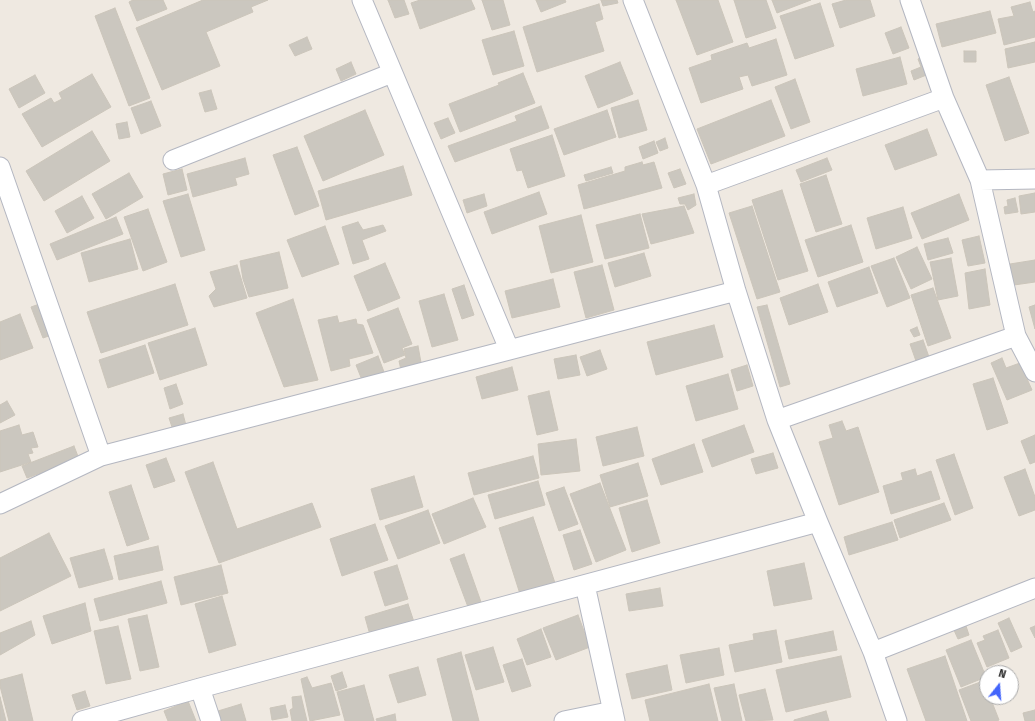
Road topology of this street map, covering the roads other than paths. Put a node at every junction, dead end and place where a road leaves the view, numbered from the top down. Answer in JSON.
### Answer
{"nodes":[{"id":1,"x":362,"y":0,"type":"edge"},
{"id":2,"x":633,"y":0,"type":"edge"},
{"id":3,"x":910,"y":0,"type":"edge"},
{"id":4,"x":392,"y":72,"type":"junction"},
{"id":5,"x":944,"y":98,"type":"junction"},
{"id":6,"x":174,"y":160,"type":"dead end"},
{"id":7,"x":0,"y":167,"type":"edge"},
{"id":8,"x":980,"y":180,"type":"junction"},
{"id":9,"x":1035,"y":180,"type":"edge"},
{"id":10,"x":706,"y":185,"type":"junction"},
{"id":11,"x":736,"y":291,"type":"junction"},
{"id":12,"x":1016,"y":336,"type":"junction"},
{"id":13,"x":509,"y":349,"type":"junction"},
{"id":14,"x":1035,"y":372,"type":"edge"},
{"id":15,"x":777,"y":420,"type":"junction"},
{"id":16,"x":101,"y":456,"type":"junction"},
{"id":17,"x":0,"y":504,"type":"edge"},
{"id":18,"x":818,"y":522,"type":"junction"},
{"id":19,"x":585,"y":585,"type":"junction"},
{"id":20,"x":1035,"y":588,"type":"edge"},
{"id":21,"x":873,"y":652,"type":"junction"},
{"id":22,"x":200,"y":688,"type":"junction"},
{"id":23,"x":614,"y":716,"type":"edge"},
{"id":24,"x":82,"y":721,"type":"edge"},
{"id":25,"x":211,"y":721,"type":"edge"},
{"id":26,"x":564,"y":721,"type":"edge"},
{"id":27,"x":897,"y":721,"type":"edge"}],
"edges":[{"from":1,"to":4,"type":"street"},
{"from":2,"to":10,"type":"street"},
{"from":3,"to":5,"type":"street"},
{"from":4,"to":6,"type":"street"},
{"from":4,"to":13,"type":"street"},
{"from":5,"to":8,"type":"street"},
{"from":5,"to":10,"type":"street"},
{"from":7,"to":16,"type":"street"},
{"from":8,"to":9,"type":"street"},
{"from":8,"to":12,"type":"street"},
{"from":10,"to":11,"type":"street"},
{"from":11,"to":13,"type":"street"},
{"from":11,"to":15,"type":"street"},
{"from":12,"to":14,"type":"street"},
{"from":12,"to":15,"type":"street"},
{"from":13,"to":16,"type":"street"},
{"from":15,"to":18,"type":"street"},
{"from":16,"to":17,"type":"street"},
{"from":18,"to":19,"type":"street"},
{"from":18,"to":21,"type":"street"},
{"from":19,"to":22,"type":"street"},
{"from":19,"to":23,"type":"street"},
{"from":20,"to":21,"type":"street"},
{"from":21,"to":27,"type":"street"},
{"from":22,"to":24,"type":"street"},
{"from":22,"to":25,"type":"street"},
{"from":23,"to":26,"type":"street"}]}
